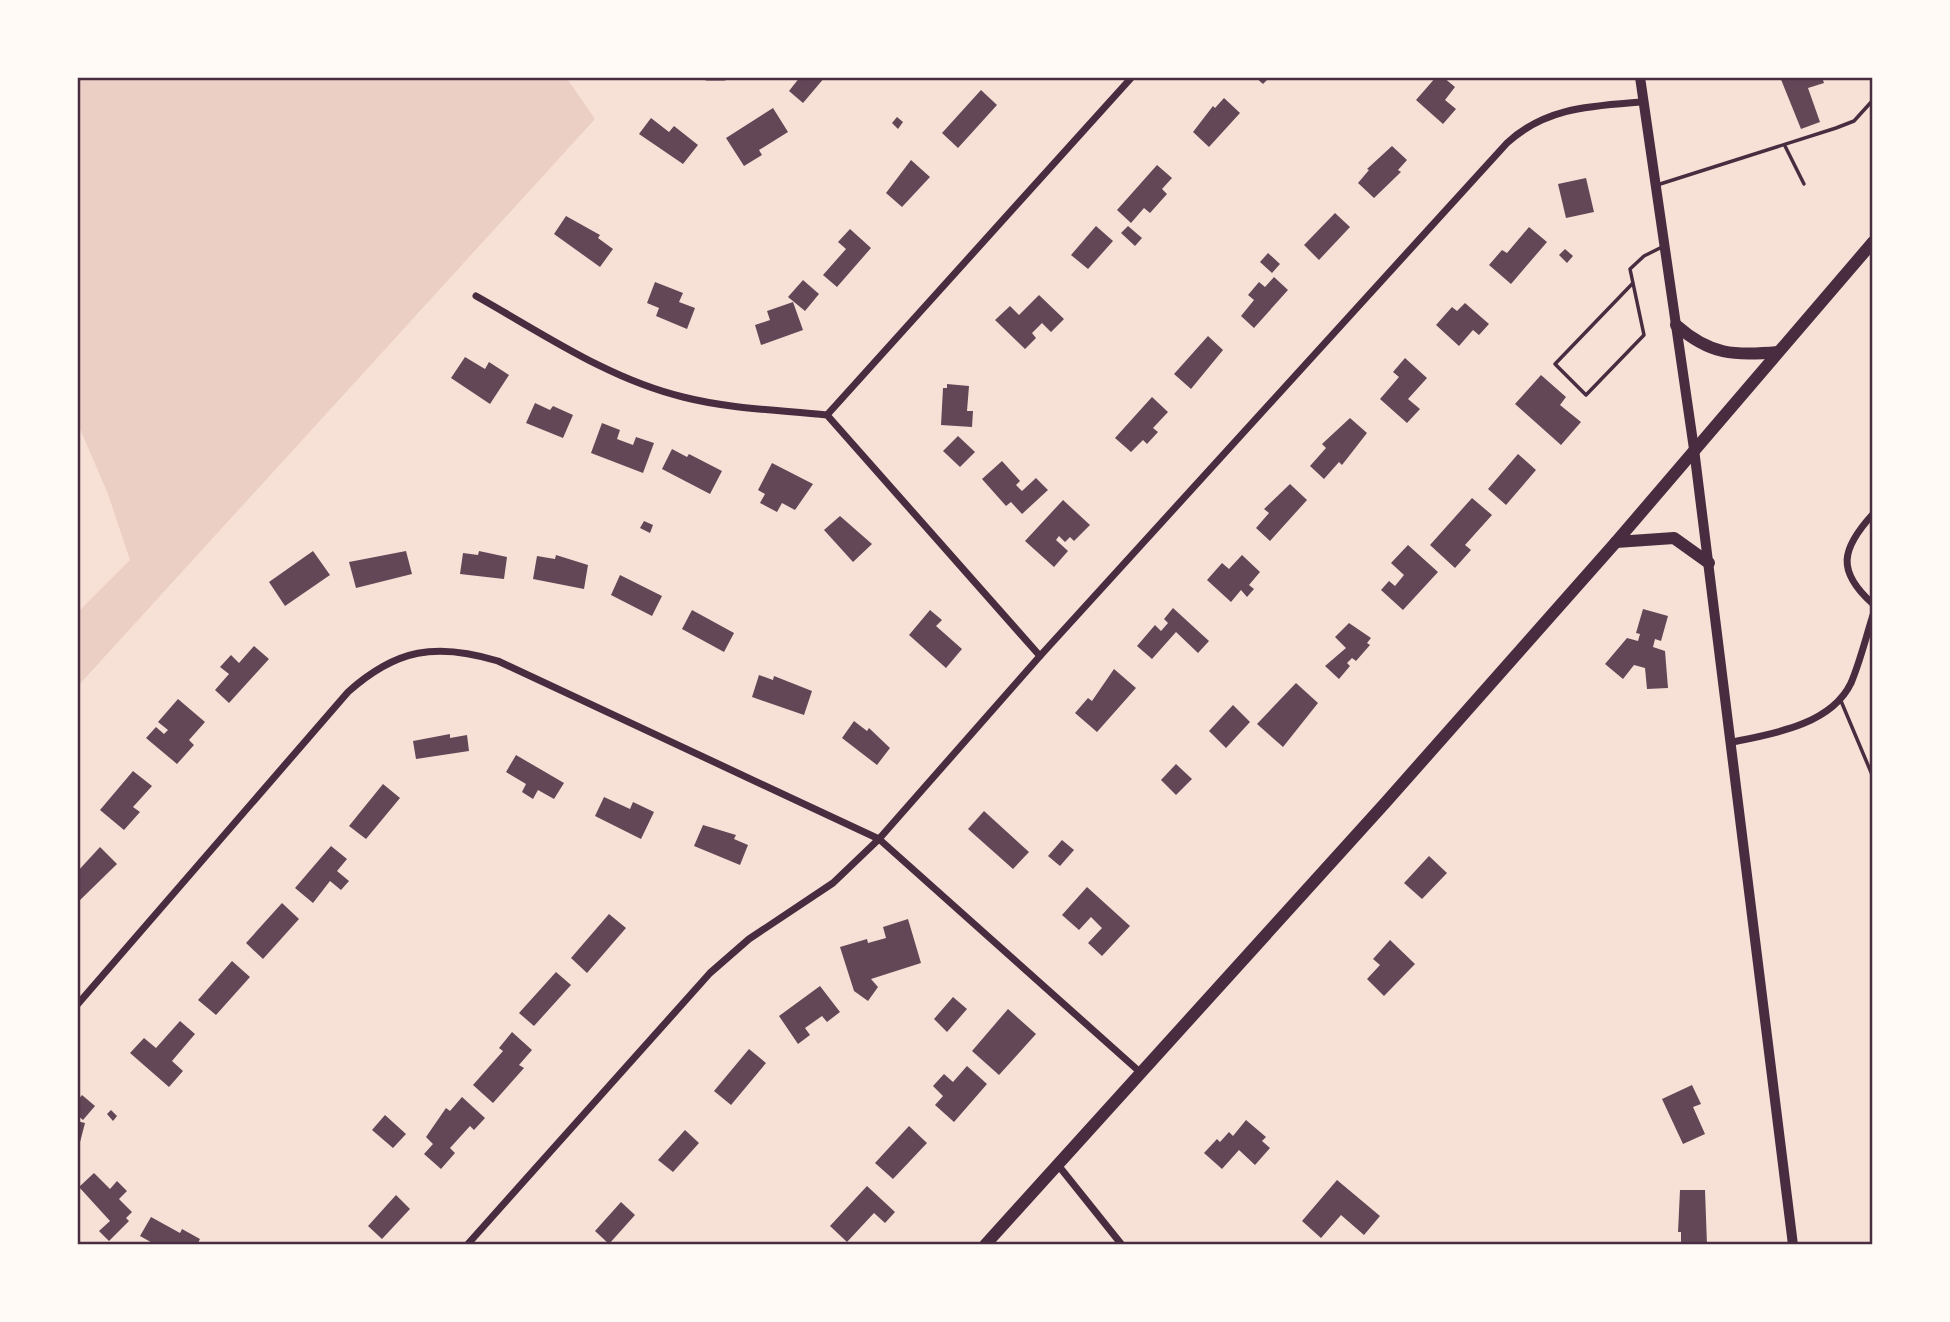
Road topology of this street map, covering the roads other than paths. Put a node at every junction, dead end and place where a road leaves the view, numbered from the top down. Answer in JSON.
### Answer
{"nodes":[{"id":1,"x":707,"y":77,"type":"edge"},
{"id":2,"x":724,"y":77,"type":"edge"},
{"id":3,"x":1132,"y":77,"type":"edge"},
{"id":4,"x":1640,"y":77,"type":"edge"},
{"id":5,"x":1873,"y":100,"type":"edge"},
{"id":6,"x":1642,"y":102,"type":"junction"},
{"id":7,"x":1785,"y":146,"type":"junction"},
{"id":8,"x":1804,"y":184,"type":"dead end"},
{"id":9,"x":1655,"y":185,"type":"junction"},
{"id":10,"x":1873,"y":242,"type":"edge"},
{"id":11,"x":1664,"y":246,"type":"junction"},
{"id":12,"x":1633,"y":283,"type":"junction"},
{"id":13,"x":476,"y":296,"type":"dead end"},
{"id":14,"x":1676,"y":325,"type":"junction"},
{"id":15,"x":1778,"y":352,"type":"junction"},
{"id":16,"x":828,"y":415,"type":"junction"},
{"id":17,"x":1695,"y":449,"type":"junction"},
{"id":18,"x":1873,"y":514,"type":"edge"},
{"id":19,"x":1616,"y":542,"type":"junction"},
{"id":20,"x":1709,"y":563,"type":"junction"},
{"id":21,"x":1873,"y":604,"type":"edge"},
{"id":22,"x":1873,"y":615,"type":"edge"},
{"id":23,"x":1040,"y":656,"type":"junction"},
{"id":24,"x":1840,"y":699,"type":"junction"},
{"id":25,"x":1732,"y":742,"type":"junction"},
{"id":26,"x":1872,"y":778,"type":"edge"},
{"id":27,"x":879,"y":839,"type":"junction"},
{"id":28,"x":77,"y":1005,"type":"edge"},
{"id":29,"x":1141,"y":1073,"type":"junction"},
{"id":30,"x":1058,"y":1165,"type":"junction"},
{"id":31,"x":467,"y":1245,"type":"edge"},
{"id":32,"x":985,"y":1245,"type":"edge"},
{"id":33,"x":1122,"y":1245,"type":"edge"},
{"id":34,"x":1793,"y":1245,"type":"edge"}],
"edges":[{"from":1,"to":2,"type":"street"},
{"from":3,"to":16,"type":"street"},
{"from":4,"to":6,"type":"main road"},
{"from":5,"to":7,"type":"lane"},
{"from":6,"to":9,"type":"main road"},
{"from":6,"to":23,"type":"street"},
{"from":7,"to":8,"type":"lane"},
{"from":7,"to":9,"type":"lane"},
{"from":9,"to":11,"type":"main road"},
{"from":10,"to":15,"type":"main road"},
{"from":11,"to":12,"type":"lane"},
{"from":11,"to":14,"type":"main road"},
{"from":12,"to":12,"type":"lane"},
{"from":13,"to":16,"type":"street"},
{"from":14,"to":15,"type":"main road"},
{"from":14,"to":17,"type":"main road"},
{"from":15,"to":17,"type":"main road"},
{"from":16,"to":23,"type":"street"},
{"from":17,"to":19,"type":"main road"},
{"from":17,"to":20,"type":"main road"},
{"from":18,"to":21,"type":"street"},
{"from":19,"to":20,"type":"main road"},
{"from":19,"to":29,"type":"main road"},
{"from":20,"to":25,"type":"main road"},
{"from":22,"to":24,"type":"street"},
{"from":23,"to":27,"type":"street"},
{"from":24,"to":25,"type":"street"},
{"from":24,"to":26,"type":"lane"},
{"from":25,"to":34,"type":"main road"},
{"from":27,"to":28,"type":"street"},
{"from":27,"to":29,"type":"street"},
{"from":27,"to":31,"type":"street"},
{"from":29,"to":30,"type":"main road"},
{"from":30,"to":32,"type":"main road"},
{"from":30,"to":33,"type":"street"}]}
